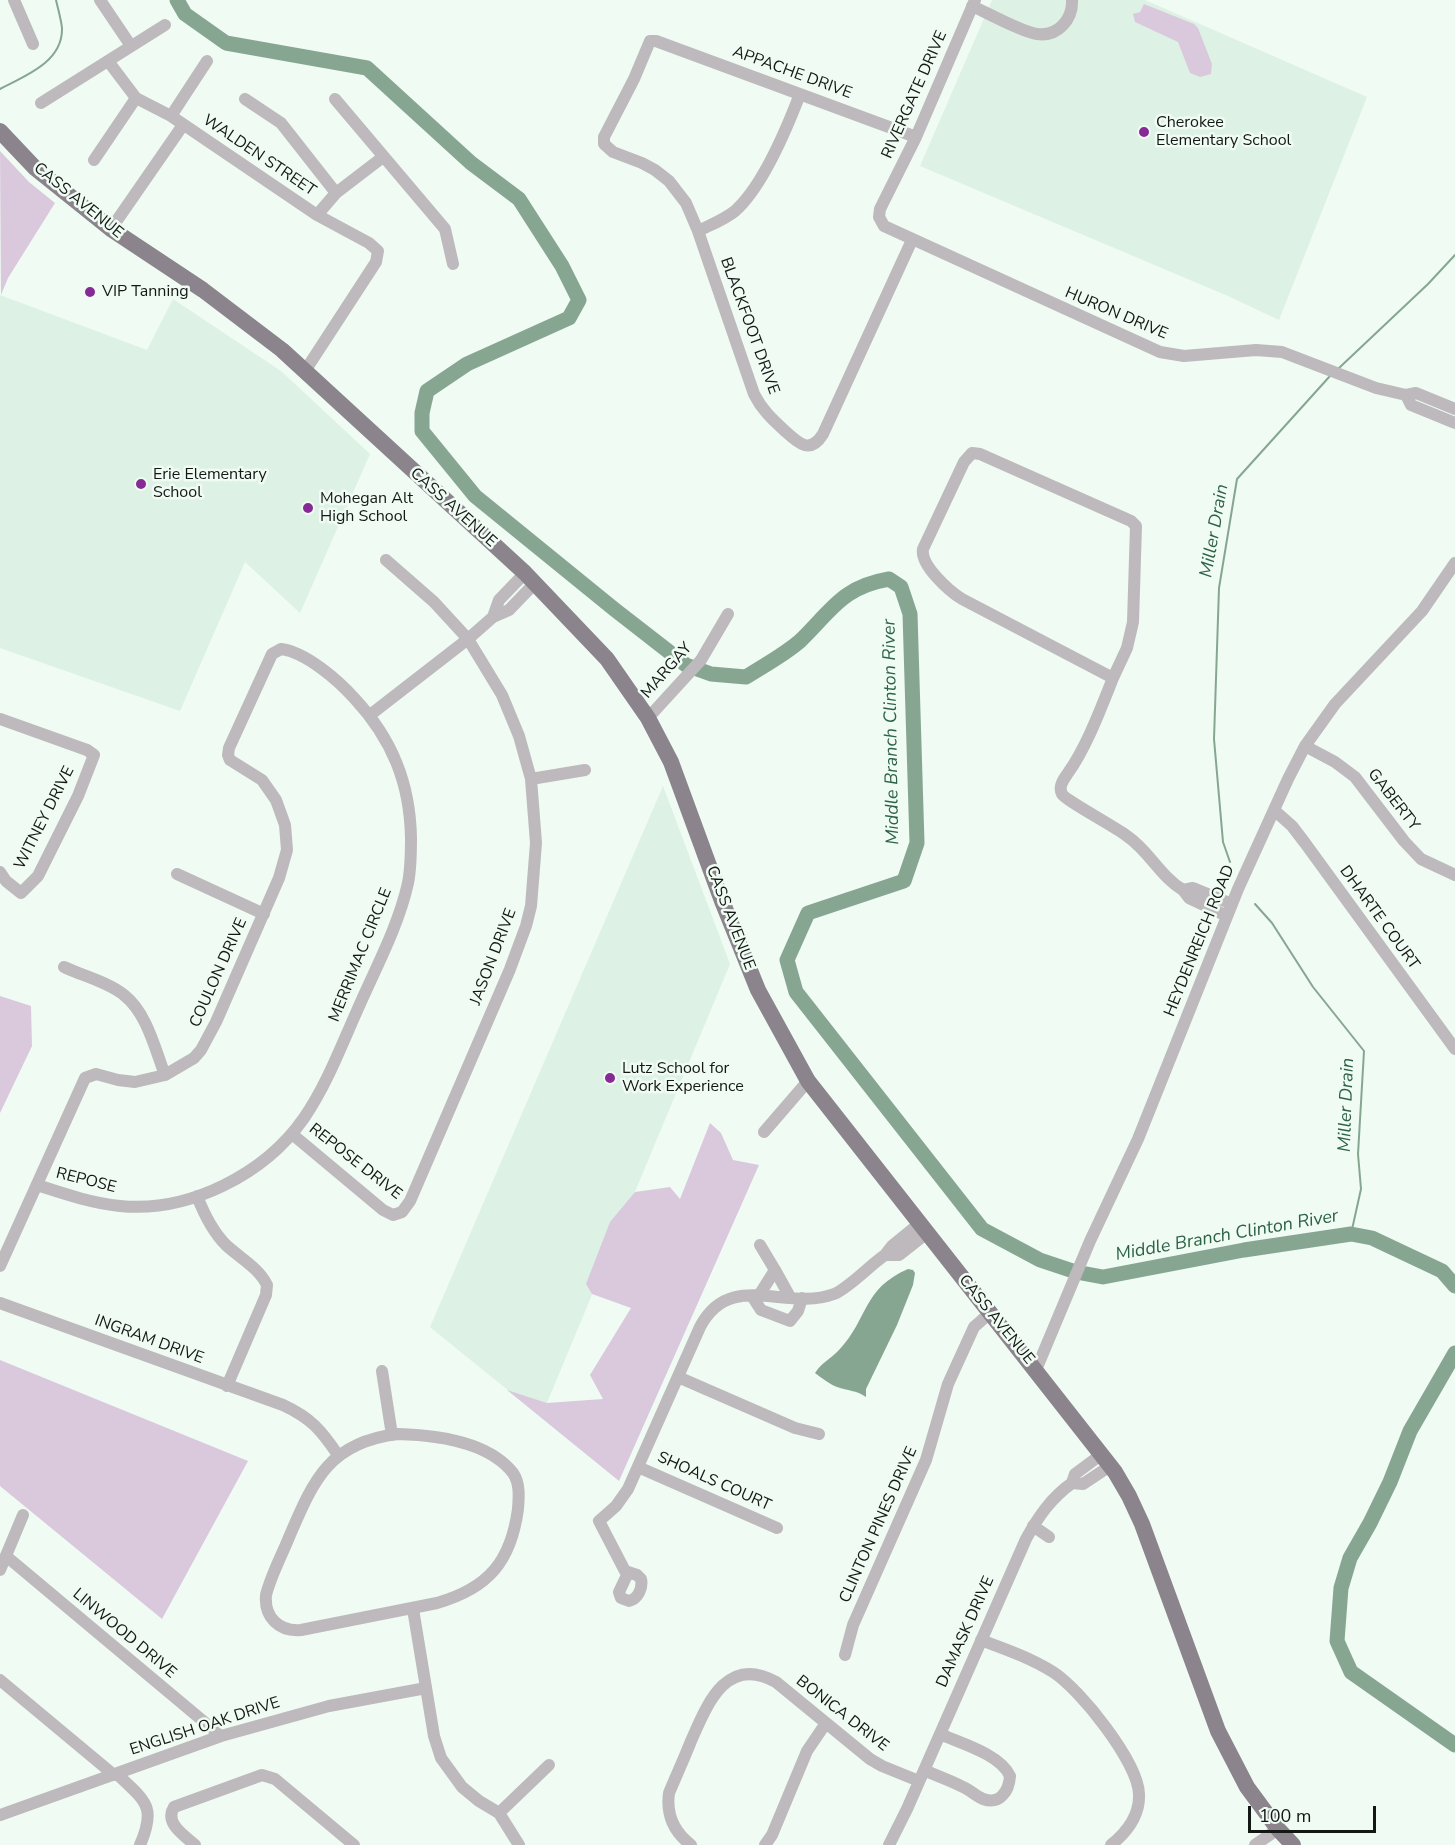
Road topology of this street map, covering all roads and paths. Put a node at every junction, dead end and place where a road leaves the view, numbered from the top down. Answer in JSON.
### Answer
{"nodes":[{"id":1,"x":14,"y":0,"type":"edge"},
{"id":2,"x":100,"y":0,"type":"edge"},
{"id":3,"x":1072,"y":0,"type":"edge"},
{"id":4,"x":973,"y":3,"type":"edge"},
{"id":5,"x":165,"y":25,"type":"dead end"},
{"id":6,"x":33,"y":44,"type":"dead end"},
{"id":7,"x":130,"y":46,"type":"junction"},
{"id":8,"x":108,"y":61,"type":"junction"},
{"id":9,"x":207,"y":61,"type":"dead end"},
{"id":10,"x":800,"y":94,"type":"junction"},
{"id":11,"x":136,"y":98,"type":"junction"},
{"id":12,"x":245,"y":99,"type":"dead end"},
{"id":13,"x":335,"y":99,"type":"dead end"},
{"id":14,"x":41,"y":103,"type":"dead end"},
{"id":15,"x":171,"y":116,"type":"junction"},
{"id":16,"x":183,"y":125,"type":"junction"},
{"id":17,"x":0,"y":131,"type":"edge"},
{"id":18,"x":916,"y":137,"type":"junction"},
{"id":19,"x":609,"y":150,"type":"joint"},
{"id":20,"x":383,"y":157,"type":"junction"},
{"id":21,"x":94,"y":160,"type":"dead end"},
{"id":22,"x":336,"y":193,"type":"junction"},
{"id":23,"x":884,"y":202,"type":"joint"},
{"id":24,"x":317,"y":215,"type":"junction"},
{"id":25,"x":111,"y":230,"type":"junction"},
{"id":26,"x":698,"y":231,"type":"junction"},
{"id":27,"x":912,"y":240,"type":"junction"},
{"id":28,"x":453,"y":264,"type":"dead end"},
{"id":29,"x":304,"y":370,"type":"junction"},
{"id":30,"x":1447,"y":410,"type":"edge"},
{"id":31,"x":1455,"y":423,"type":"edge"},
{"id":32,"x":386,"y":560,"type":"dead end"},
{"id":33,"x":1455,"y":563,"type":"edge"},
{"id":34,"x":530,"y":578,"type":"junction"},
{"id":35,"x":728,"y":614,"type":"dead end"},
{"id":36,"x":468,"y":639,"type":"junction"},
{"id":37,"x":276,"y":650,"type":"joint"},
{"id":38,"x":1113,"y":678,"type":"junction"},
{"id":39,"x":370,"y":715,"type":"junction"},
{"id":40,"x":648,"y":718,"type":"junction"},
{"id":41,"x":0,"y":719,"type":"edge"},
{"id":42,"x":1305,"y":746,"type":"junction"},
{"id":43,"x":585,"y":770,"type":"dead end"},
{"id":44,"x":531,"y":779,"type":"junction"},
{"id":45,"x":1274,"y":810,"type":"junction"},
{"id":46,"x":0,"y":872,"type":"edge"},
{"id":47,"x":177,"y":874,"type":"dead end"},
{"id":48,"x":1455,"y":875,"type":"edge"},
{"id":49,"x":1206,"y":900,"type":"junction"},
{"id":50,"x":1232,"y":904,"type":"junction"},
{"id":51,"x":264,"y":914,"type":"junction"},
{"id":52,"x":1227,"y":916,"type":"junction"},
{"id":53,"x":64,"y":967,"type":"dead end"},
{"id":54,"x":1455,"y":1049,"type":"edge"},
{"id":55,"x":165,"y":1075,"type":"junction"},
{"id":56,"x":808,"y":1081,"type":"junction"},
{"id":57,"x":764,"y":1132,"type":"dead end"},
{"id":58,"x":292,"y":1134,"type":"junction"},
{"id":59,"x":37,"y":1185,"type":"junction"},
{"id":60,"x":197,"y":1196,"type":"junction"},
{"id":61,"x":398,"y":1215,"type":"joint"},
{"id":62,"x":923,"y":1228,"type":"junction"},
{"id":63,"x":760,"y":1245,"type":"dead end"},
{"id":64,"x":0,"y":1266,"type":"edge"},
{"id":65,"x":775,"y":1270,"type":"junction"},
{"id":66,"x":755,"y":1297,"type":"junction"},
{"id":67,"x":796,"y":1297,"type":"junction"},
{"id":68,"x":0,"y":1303,"type":"edge"},
{"id":69,"x":990,"y":1313,"type":"junction"},
{"id":70,"x":1036,"y":1370,"type":"junction"},
{"id":71,"x":382,"y":1371,"type":"dead end"},
{"id":72,"x":678,"y":1377,"type":"junction"},
{"id":73,"x":227,"y":1386,"type":"junction"},
{"id":74,"x":819,"y":1434,"type":"dead end"},
{"id":75,"x":392,"y":1435,"type":"junction"},
{"id":76,"x":338,"y":1455,"type":"junction"},
{"id":77,"x":1106,"y":1460,"type":"junction"},
{"id":78,"x":638,"y":1467,"type":"junction"},
{"id":79,"x":23,"y":1515,"type":"dead end"},
{"id":80,"x":1034,"y":1527,"type":"junction"},
{"id":81,"x":777,"y":1528,"type":"dead end"},
{"id":82,"x":1049,"y":1537,"type":"dead end"},
{"id":83,"x":6,"y":1556,"type":"junction"},
{"id":84,"x":0,"y":1570,"type":"edge"},
{"id":85,"x":628,"y":1573,"type":"dead end"},
{"id":86,"x":413,"y":1609,"type":"junction"},
{"id":87,"x":981,"y":1640,"type":"junction"},
{"id":88,"x":845,"y":1655,"type":"dead end"},
{"id":89,"x":0,"y":1680,"type":"edge"},
{"id":90,"x":426,"y":1688,"type":"junction"},
{"id":91,"x":826,"y":1723,"type":"junction"},
{"id":92,"x":940,"y":1734,"type":"junction"},
{"id":93,"x":221,"y":1736,"type":"junction"},
{"id":94,"x":549,"y":1765,"type":"dead end"},
{"id":95,"x":116,"y":1774,"type":"junction"},
{"id":96,"x":921,"y":1776,"type":"junction"},
{"id":97,"x":499,"y":1813,"type":"junction"},
{"id":98,"x":0,"y":1815,"type":"edge"},
{"id":99,"x":1278,"y":1829,"type":"junction"},
{"id":100,"x":140,"y":1845,"type":"edge"},
{"id":101,"x":195,"y":1845,"type":"edge"},
{"id":102,"x":354,"y":1845,"type":"edge"},
{"id":103,"x":519,"y":1845,"type":"edge"},
{"id":104,"x":691,"y":1845,"type":"edge"},
{"id":105,"x":765,"y":1845,"type":"edge"},
{"id":106,"x":889,"y":1845,"type":"edge"},
{"id":107,"x":1112,"y":1845,"type":"edge"},
{"id":108,"x":1255,"y":1845,"type":"edge"},
{"id":109,"x":1293,"y":1845,"type":"edge"}],
"edges":[{"from":1,"to":6,"type":"street"},
{"from":2,"to":7,"type":"street"},
{"from":3,"to":4,"type":"street"},
{"from":4,"to":18,"type":"street","name":"RIVERGATE DRIVE"},
{"from":5,"to":7,"type":"street"},
{"from":7,"to":8,"type":"street"},
{"from":8,"to":11,"type":"street","name":"WALDEN STREET"},
{"from":8,"to":14,"type":"street"},
{"from":9,"to":15,"type":"street"},
{"from":10,"to":18,"type":"street","name":"APPACHE DRIVE"},
{"from":10,"to":19,"type":"street","name":"APPACHE DRIVE"},
{"from":10,"to":26,"type":"street"},
{"from":11,"to":15,"type":"street","name":"WALDEN STREET"},
{"from":11,"to":21,"type":"street"},
{"from":12,"to":22,"type":"street","name":"WALDEN STREET"},
{"from":13,"to":20,"type":"street"},
{"from":15,"to":16,"type":"street","name":"WALDEN STREET"},
{"from":16,"to":24,"type":"street","name":"WALDEN STREET"},
{"from":16,"to":25,"type":"street","name":"WALDEN STREET"},
{"from":17,"to":25,"type":"main road","name":"CASS AVENUE"},
{"from":18,"to":23,"type":"street","name":"RIVERGATE DRIVE"},
{"from":19,"to":26,"type":"street","name":"BLACKFOOT DRIVE"},
{"from":20,"to":22,"type":"street","name":"WALDEN STREET"},
{"from":20,"to":28,"type":"street"},
{"from":22,"to":24,"type":"street","name":"WALDEN STREET"},
{"from":23,"to":27,"type":"street","name":"HURON DRIVE"},
{"from":24,"to":29,"type":"street","name":"WALDEN STREET"},
{"from":25,"to":29,"type":"main road","name":"CASS AVENUE"},
{"from":26,"to":27,"type":"street","name":"BLACKFOOT DRIVE"},
{"from":27,"to":30,"type":"street","name":"HURON DRIVE"},
{"from":29,"to":34,"type":"main road","name":"CASS AVENUE"},
{"from":30,"to":31,"type":"street","name":"HURON DRIVE"},
{"from":32,"to":36,"type":"street","name":"JASON DRIVE"},
{"from":33,"to":42,"type":"street","name":"HEYDENREICH ROAD"},
{"from":34,"to":36,"type":"street"},
{"from":34,"to":40,"type":"main road","name":"CASS AVENUE"},
{"from":35,"to":40,"type":"street","name":"MARGAY"},
{"from":36,"to":39,"type":"street"},
{"from":36,"to":44,"type":"street","name":"JASON DRIVE"},
{"from":37,"to":39,"type":"street","name":"MERRIMAC CIRCLE"},
{"from":37,"to":51,"type":"street","name":"COULON DRIVE"},
{"from":38,"to":38,"type":"street"},
{"from":38,"to":49,"type":"street"},
{"from":39,"to":58,"type":"street","name":"MERRIMAC CIRCLE"},
{"from":40,"to":56,"type":"main road","name":"CASS AVENUE"},
{"from":41,"to":46,"type":"street","name":"WITNEY DRIVE"},
{"from":42,"to":45,"type":"street","name":"HEYDENREICH ROAD"},
{"from":42,"to":48,"type":"street","name":"GABERTY"},
{"from":43,"to":44,"type":"street"},
{"from":44,"to":61,"type":"street","name":"JASON DRIVE"},
{"from":45,"to":50,"type":"street","name":"HEYDENREICH ROAD"},
{"from":45,"to":54,"type":"street","name":"DHARTE COURT"},
{"from":47,"to":51,"type":"street"},
{"from":49,"to":50,"type":"street"},
{"from":49,"to":52,"type":"street"},
{"from":50,"to":52,"type":"street","name":"HEYDENREICH ROAD"},
{"from":51,"to":55,"type":"street","name":"COULON DRIVE"},
{"from":52,"to":70,"type":"street","name":"HEYDENREICH ROAD"},
{"from":53,"to":55,"type":"street"},
{"from":55,"to":59,"type":"street","name":"COULON DRIVE"},
{"from":56,"to":57,"type":"street"},
{"from":56,"to":62,"type":"main road","name":"CASS AVENUE"},
{"from":58,"to":60,"type":"street","name":"MERRIMAC CIRCLE"},
{"from":58,"to":61,"type":"street","name":"REPOSE DRIVE"},
{"from":59,"to":60,"type":"street","name":"REPOSE"},
{"from":59,"to":64,"type":"street","name":"COULON DRIVE"},
{"from":60,"to":73,"type":"street"},
{"from":62,"to":67,"type":"street"},
{"from":62,"to":69,"type":"main road","name":"CASS AVENUE"},
{"from":63,"to":65,"type":"street"},
{"from":65,"to":66,"type":"street"},
{"from":65,"to":67,"type":"street"},
{"from":66,"to":67,"type":"street"},
{"from":66,"to":67,"type":"street"},
{"from":66,"to":72,"type":"street"},
{"from":68,"to":73,"type":"street","name":"INGRAM DRIVE"},
{"from":69,"to":70,"type":"main road","name":"CASS AVENUE"},
{"from":69,"to":88,"type":"street","name":"CLINTON PINES DRIVE"},
{"from":70,"to":77,"type":"main road","name":"CASS AVENUE"},
{"from":71,"to":75,"type":"street"},
{"from":72,"to":74,"type":"street"},
{"from":72,"to":78,"type":"street"},
{"from":73,"to":76,"type":"street","name":"INGRAM DRIVE"},
{"from":75,"to":76,"type":"street"},
{"from":75,"to":86,"type":"street"},
{"from":76,"to":86,"type":"street"},
{"from":77,"to":80,"type":"street","name":"DAMASK DRIVE"},
{"from":77,"to":99,"type":"main road","name":"CASS AVENUE"},
{"from":78,"to":81,"type":"street","name":"SHOALS COURT"},
{"from":78,"to":85,"type":"street"},
{"from":79,"to":83,"type":"street"},
{"from":80,"to":82,"type":"street"},
{"from":80,"to":87,"type":"street","name":"DAMASK DRIVE"},
{"from":83,"to":84,"type":"street"},
{"from":83,"to":93,"type":"street","name":"LINWOOD DRIVE"},
{"from":86,"to":90,"type":"street"},
{"from":87,"to":92,"type":"street","name":"DAMASK DRIVE"},
{"from":87,"to":107,"type":"street"},
{"from":89,"to":95,"type":"street"},
{"from":90,"to":93,"type":"street","name":"ENGLISH OAK DRIVE"},
{"from":90,"to":97,"type":"street"},
{"from":91,"to":96,"type":"street","name":"BONICA DRIVE"},
{"from":91,"to":104,"type":"street","name":"BONICA DRIVE"},
{"from":91,"to":105,"type":"street"},
{"from":92,"to":96,"type":"street","name":"DAMASK DRIVE"},
{"from":92,"to":96,"type":"street","name":"BONICA DRIVE"},
{"from":93,"to":95,"type":"street","name":"ENGLISH OAK DRIVE"},
{"from":94,"to":97,"type":"street"},
{"from":95,"to":98,"type":"street","name":"ENGLISH OAK DRIVE"},
{"from":95,"to":100,"type":"street"},
{"from":96,"to":106,"type":"street","name":"DAMASK DRIVE"},
{"from":97,"to":103,"type":"street"},
{"from":99,"to":108,"type":"street"},
{"from":99,"to":109,"type":"main road","name":"CASS AVENUE"},
{"from":101,"to":102,"type":"street"}]}
